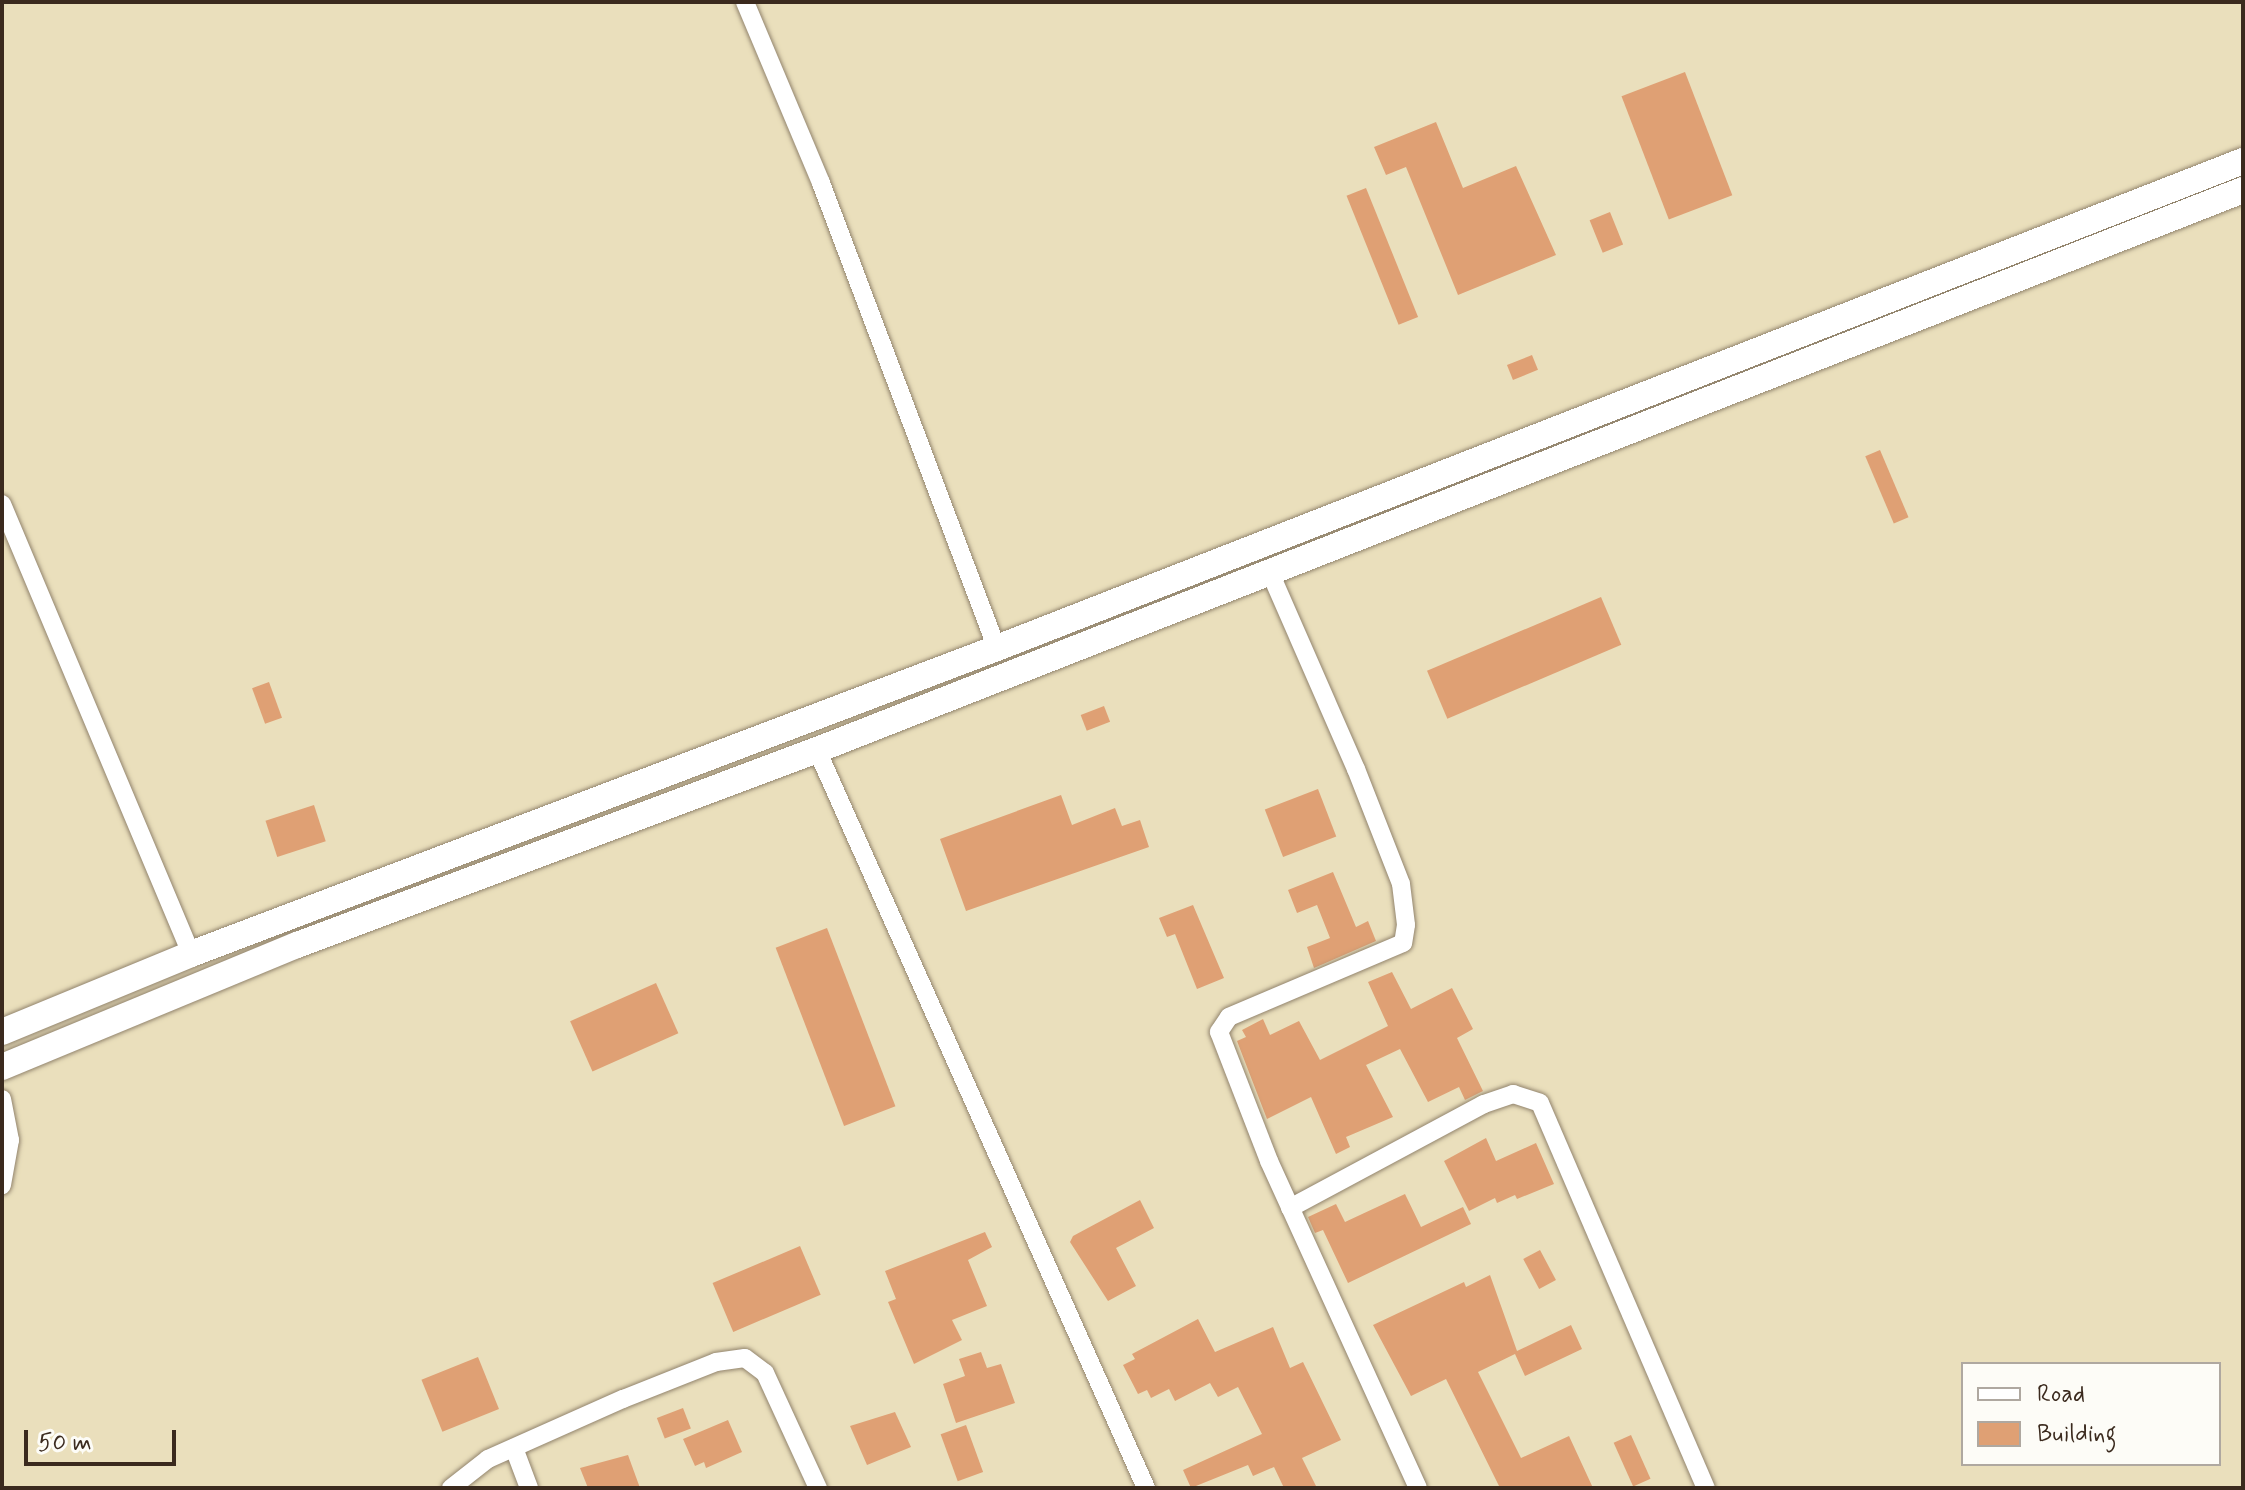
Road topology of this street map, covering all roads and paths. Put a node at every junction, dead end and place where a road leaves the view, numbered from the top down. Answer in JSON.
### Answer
{"nodes":[{"id":1,"x":745,"y":2,"type":"edge"},
{"id":2,"x":2243,"y":161,"type":"edge"},
{"id":3,"x":2243,"y":190,"type":"edge"},
{"id":4,"x":2,"y":504,"type":"edge"},
{"id":5,"x":1269,"y":570,"type":"junction"},
{"id":6,"x":997,"y":648,"type":"junction"},
{"id":7,"x":817,"y":750,"type":"junction"},
{"id":8,"x":191,"y":954,"type":"junction"},
{"id":9,"x":2,"y":1032,"type":"edge"},
{"id":10,"x":2,"y":1067,"type":"edge"},
{"id":11,"x":2,"y":1099,"type":"edge"},
{"id":12,"x":2,"y":1185,"type":"edge"},
{"id":13,"x":1290,"y":1208,"type":"junction"},
{"id":14,"x":514,"y":1448,"type":"junction"},
{"id":15,"x":451,"y":1488,"type":"edge"},
{"id":16,"x":529,"y":1488,"type":"edge"},
{"id":17,"x":818,"y":1488,"type":"edge"},
{"id":18,"x":1146,"y":1488,"type":"edge"},
{"id":19,"x":1418,"y":1488,"type":"edge"},
{"id":20,"x":1706,"y":1488,"type":"edge"}],
"edges":[{"from":1,"to":6,"type":"street"},
{"from":2,"to":6,"type":"street"},
{"from":3,"to":5,"type":"street"},
{"from":4,"to":8,"type":"street"},
{"from":5,"to":7,"type":"street"},
{"from":5,"to":13,"type":"street"},
{"from":6,"to":8,"type":"street"},
{"from":7,"to":10,"type":"street"},
{"from":7,"to":18,"type":"street"},
{"from":8,"to":9,"type":"street"},
{"from":11,"to":12,"type":"street"},
{"from":13,"to":19,"type":"street"},
{"from":13,"to":20,"type":"street"},
{"from":14,"to":15,"type":"street"},
{"from":14,"to":16,"type":"street"},
{"from":14,"to":17,"type":"street"}]}
